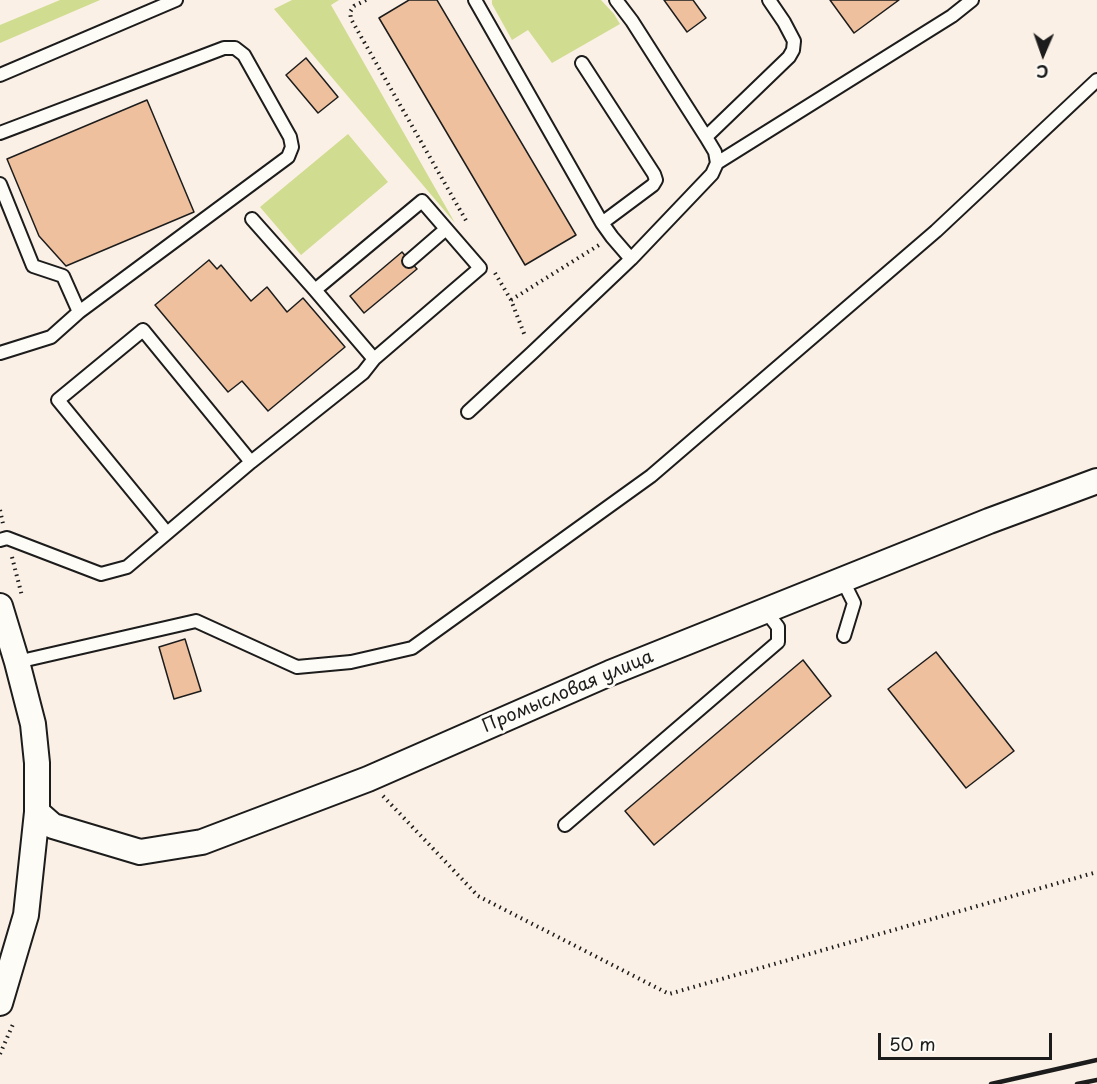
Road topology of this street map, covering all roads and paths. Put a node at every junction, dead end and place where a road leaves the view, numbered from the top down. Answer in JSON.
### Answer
{"nodes":[{"id":1,"x":176,"y":0,"type":"edge"},
{"id":2,"x":366,"y":0,"type":"edge"},
{"id":3,"x":475,"y":0,"type":"edge"},
{"id":4,"x":616,"y":0,"type":"edge"},
{"id":5,"x":769,"y":0,"type":"edge"},
{"id":6,"x":972,"y":0,"type":"edge"},
{"id":7,"x":582,"y":63,"type":"dead end"},
{"id":8,"x":0,"y":75,"type":"edge"},
{"id":9,"x":1097,"y":80,"type":"edge"},
{"id":10,"x":0,"y":133,"type":"edge"},
{"id":11,"x":706,"y":136,"type":"junction"},
{"id":12,"x":717,"y":163,"type":"junction"},
{"id":13,"x":0,"y":184,"type":"edge"},
{"id":14,"x":252,"y":219,"type":"dead end"},
{"id":15,"x":602,"y":223,"type":"junction"},
{"id":16,"x":469,"y":228,"type":"dead end"},
{"id":17,"x":446,"y":229,"type":"junction"},
{"id":18,"x":612,"y":237,"type":"junction"},
{"id":19,"x":631,"y":259,"type":"junction"},
{"id":20,"x":409,"y":261,"type":"dead end"},
{"id":21,"x":493,"y":269,"type":"dead end"},
{"id":22,"x":315,"y":290,"type":"junction"},
{"id":23,"x":511,"y":300,"type":"junction"},
{"id":24,"x":79,"y":312,"type":"junction"},
{"id":25,"x":0,"y":353,"type":"edge"},
{"id":26,"x":532,"y":353,"type":"junction"},
{"id":27,"x":374,"y":359,"type":"junction"},
{"id":28,"x":468,"y":412,"type":"dead end"},
{"id":29,"x":251,"y":462,"type":"junction"},
{"id":30,"x":1097,"y":481,"type":"edge"},
{"id":31,"x":167,"y":533,"type":"junction"},
{"id":32,"x":0,"y":540,"type":"edge"},
{"id":33,"x":842,"y":579,"type":"junction"},
{"id":34,"x":0,"y":606,"type":"edge"},
{"id":35,"x":765,"y":610,"type":"junction"},
{"id":36,"x":844,"y":636,"type":"dead end"},
{"id":37,"x":17,"y":662,"type":"junction"},
{"id":38,"x":368,"y":779,"type":"junction"},
{"id":39,"x":38,"y":812,"type":"junction"},
{"id":40,"x":565,"y":825,"type":"dead end"},
{"id":41,"x":1097,"y":872,"type":"edge"},
{"id":42,"x":0,"y":1003,"type":"edge"}],
"edges":[{"from":1,"to":8,"type":"lane"},
{"from":2,"to":16,"type":"path"},
{"from":3,"to":15,"type":"lane"},
{"from":4,"to":11,"type":"lane"},
{"from":5,"to":11,"type":"lane"},
{"from":6,"to":12,"type":"lane"},
{"from":7,"to":15,"type":"lane"},
{"from":9,"to":37,"type":"lane"},
{"from":10,"to":24,"type":"lane"},
{"from":11,"to":12,"type":"lane"},
{"from":12,"to":19,"type":"lane"},
{"from":13,"to":24,"type":"lane"},
{"from":14,"to":22,"type":"lane"},
{"from":15,"to":18,"type":"lane"},
{"from":17,"to":20,"type":"lane"},
{"from":17,"to":22,"type":"lane"},
{"from":17,"to":27,"type":"lane"},
{"from":18,"to":19,"type":"lane"},
{"from":18,"to":23,"type":"path"},
{"from":19,"to":26,"type":"lane"},
{"from":21,"to":23,"type":"path"},
{"from":22,"to":27,"type":"lane"},
{"from":23,"to":26,"type":"path"},
{"from":24,"to":25,"type":"lane"},
{"from":26,"to":28,"type":"lane"},
{"from":27,"to":29,"type":"lane"},
{"from":29,"to":31,"type":"lane"},
{"from":29,"to":31,"type":"lane"},
{"from":30,"to":33,"type":"street","name":"Промысловая улица"},
{"from":31,"to":32,"type":"lane"},
{"from":33,"to":35,"type":"street","name":"Промысловая улица"},
{"from":33,"to":36,"type":"lane"},
{"from":34,"to":37,"type":"street"},
{"from":35,"to":38,"type":"street","name":"Промысловая улица"},
{"from":35,"to":40,"type":"lane"},
{"from":37,"to":39,"type":"street"},
{"from":38,"to":39,"type":"street","name":"Промысловая улица"},
{"from":38,"to":41,"type":"path"},
{"from":39,"to":42,"type":"street"}]}
